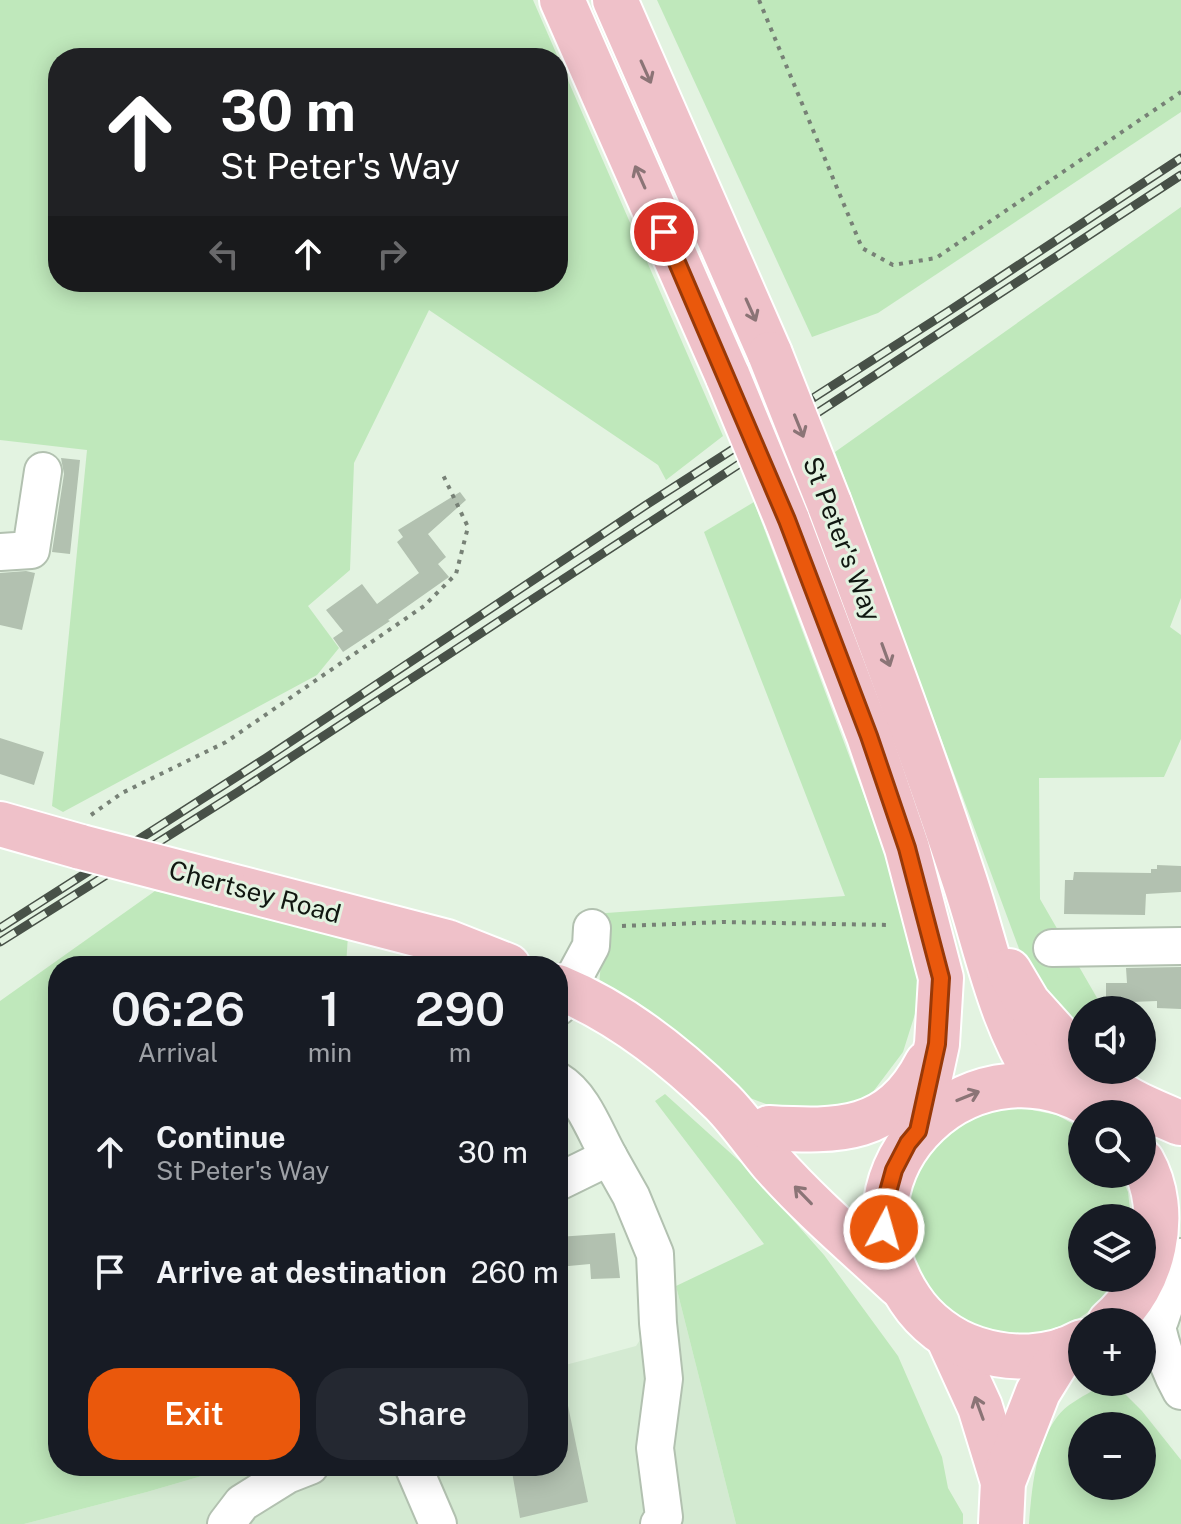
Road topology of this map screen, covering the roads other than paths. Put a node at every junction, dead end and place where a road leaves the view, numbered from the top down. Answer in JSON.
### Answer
{"nodes":[{"id":1,"x":562,"y":0,"type":"edge"},
{"id":2,"x":615,"y":0,"type":"edge"},
{"id":3,"x":43,"y":471,"type":"dead end"},
{"id":4,"x":0,"y":552,"type":"edge"},
{"id":5,"x":0,"y":824,"type":"edge"},
{"id":6,"x":964,"y":879,"type":"junction"},
{"id":7,"x":592,"y":928,"type":"road end"},
{"id":8,"x":1181,"y":946,"type":"edge"},
{"id":9,"x":1052,"y":948,"type":"dead end"},
{"id":10,"x":481,"y":956,"type":"edge"},
{"id":11,"x":568,"y":985,"type":"edge"},
{"id":12,"x":568,"y":998,"type":"edge"},
{"id":13,"x":937,"y":1044,"type":"junction"},
{"id":14,"x":1068,"y":1047,"type":"edge"},
{"id":15,"x":1103,"y":1084,"type":"edge"},
{"id":16,"x":1043,"y":1086,"type":"junction"},
{"id":17,"x":568,"y":1087,"type":"edge"},
{"id":18,"x":1083,"y":1100,"type":"edge"},
{"id":19,"x":723,"y":1103,"type":"junction"},
{"id":20,"x":1168,"y":1123,"type":"edge"},
{"id":21,"x":769,"y":1128,"type":"junction"},
{"id":22,"x":913,"y":1137,"type":"junction"},
{"id":23,"x":609,"y":1157,"type":"junction"},
{"id":24,"x":568,"y":1177,"type":"edge"},
{"id":25,"x":1151,"y":1188,"type":"edge"},
{"id":26,"x":1168,"y":1206,"type":"edge"},
{"id":27,"x":1164,"y":1263,"type":"edge"},
{"id":28,"x":901,"y":1287,"type":"junction"},
{"id":29,"x":1119,"y":1308,"type":"edge"},
{"id":30,"x":948,"y":1337,"type":"junction"},
{"id":31,"x":1068,"y":1346,"type":"edge"},
{"id":32,"x":1068,"y":1358,"type":"edge"},
{"id":33,"x":1156,"y":1377,"type":"edge"},
{"id":34,"x":1181,"y":1392,"type":"edge"},
{"id":35,"x":285,"y":1476,"type":"edge"},
{"id":36,"x":417,"y":1476,"type":"edge"},
{"id":37,"x":1002,"y":1503,"type":"edge"},
{"id":38,"x":226,"y":1524,"type":"edge"},
{"id":39,"x":438,"y":1524,"type":"edge"},
{"id":40,"x":659,"y":1524,"type":"edge"}],
"edges":[{"from":13,"to":1,"type":"main road","name":"St Peter's Way","one_way":true,"bridge":true},
{"from":2,"to":6,"type":"main road","name":"St Peter's Way","one_way":true,"bridge":true},
{"from":3,"to":4,"type":"street"},
{"from":5,"to":10,"type":"main road","name":"Chertsey Road","bridge":true},
{"from":6,"to":14,"type":"main road"},
{"from":6,"to":16,"type":"main road","name":"St Peter's Way"},
{"from":7,"to":11,"type":"street"},
{"from":8,"to":9,"type":"street"},
{"from":12,"to":19,"type":"main road"},
{"from":13,"to":21,"type":"main road"},
{"from":13,"to":22,"type":"main road","name":"St Peter's Way"},
{"from":15,"to":20,"type":"main road"},
{"from":16,"to":18,"type":"main road"},
{"from":22,"to":16,"type":"main road","one_way":true},
{"from":17,"to":23,"type":"street"},
{"from":19,"to":21,"type":"main road"},
{"from":28,"to":19,"type":"main road","one_way":true},
{"from":21,"to":22,"type":"main road"},
{"from":22,"to":28,"type":"main road","name":"St Peter's Way"},
{"from":23,"to":24,"type":"street"},
{"from":23,"to":40,"type":"street"},
{"from":25,"to":26,"type":"main road"},
{"from":26,"to":27,"type":"main road"},
{"from":27,"to":29,"type":"main road"},
{"from":27,"to":34,"type":"street"},
{"from":28,"to":30,"type":"main road"},
{"from":30,"to":31,"type":"main road"},
{"from":37,"to":30,"type":"main road","one_way":true},
{"from":32,"to":37,"type":"main road"},
{"from":33,"to":34,"type":"street"},
{"from":35,"to":38,"type":"street"},
{"from":36,"to":39,"type":"street"}]}
